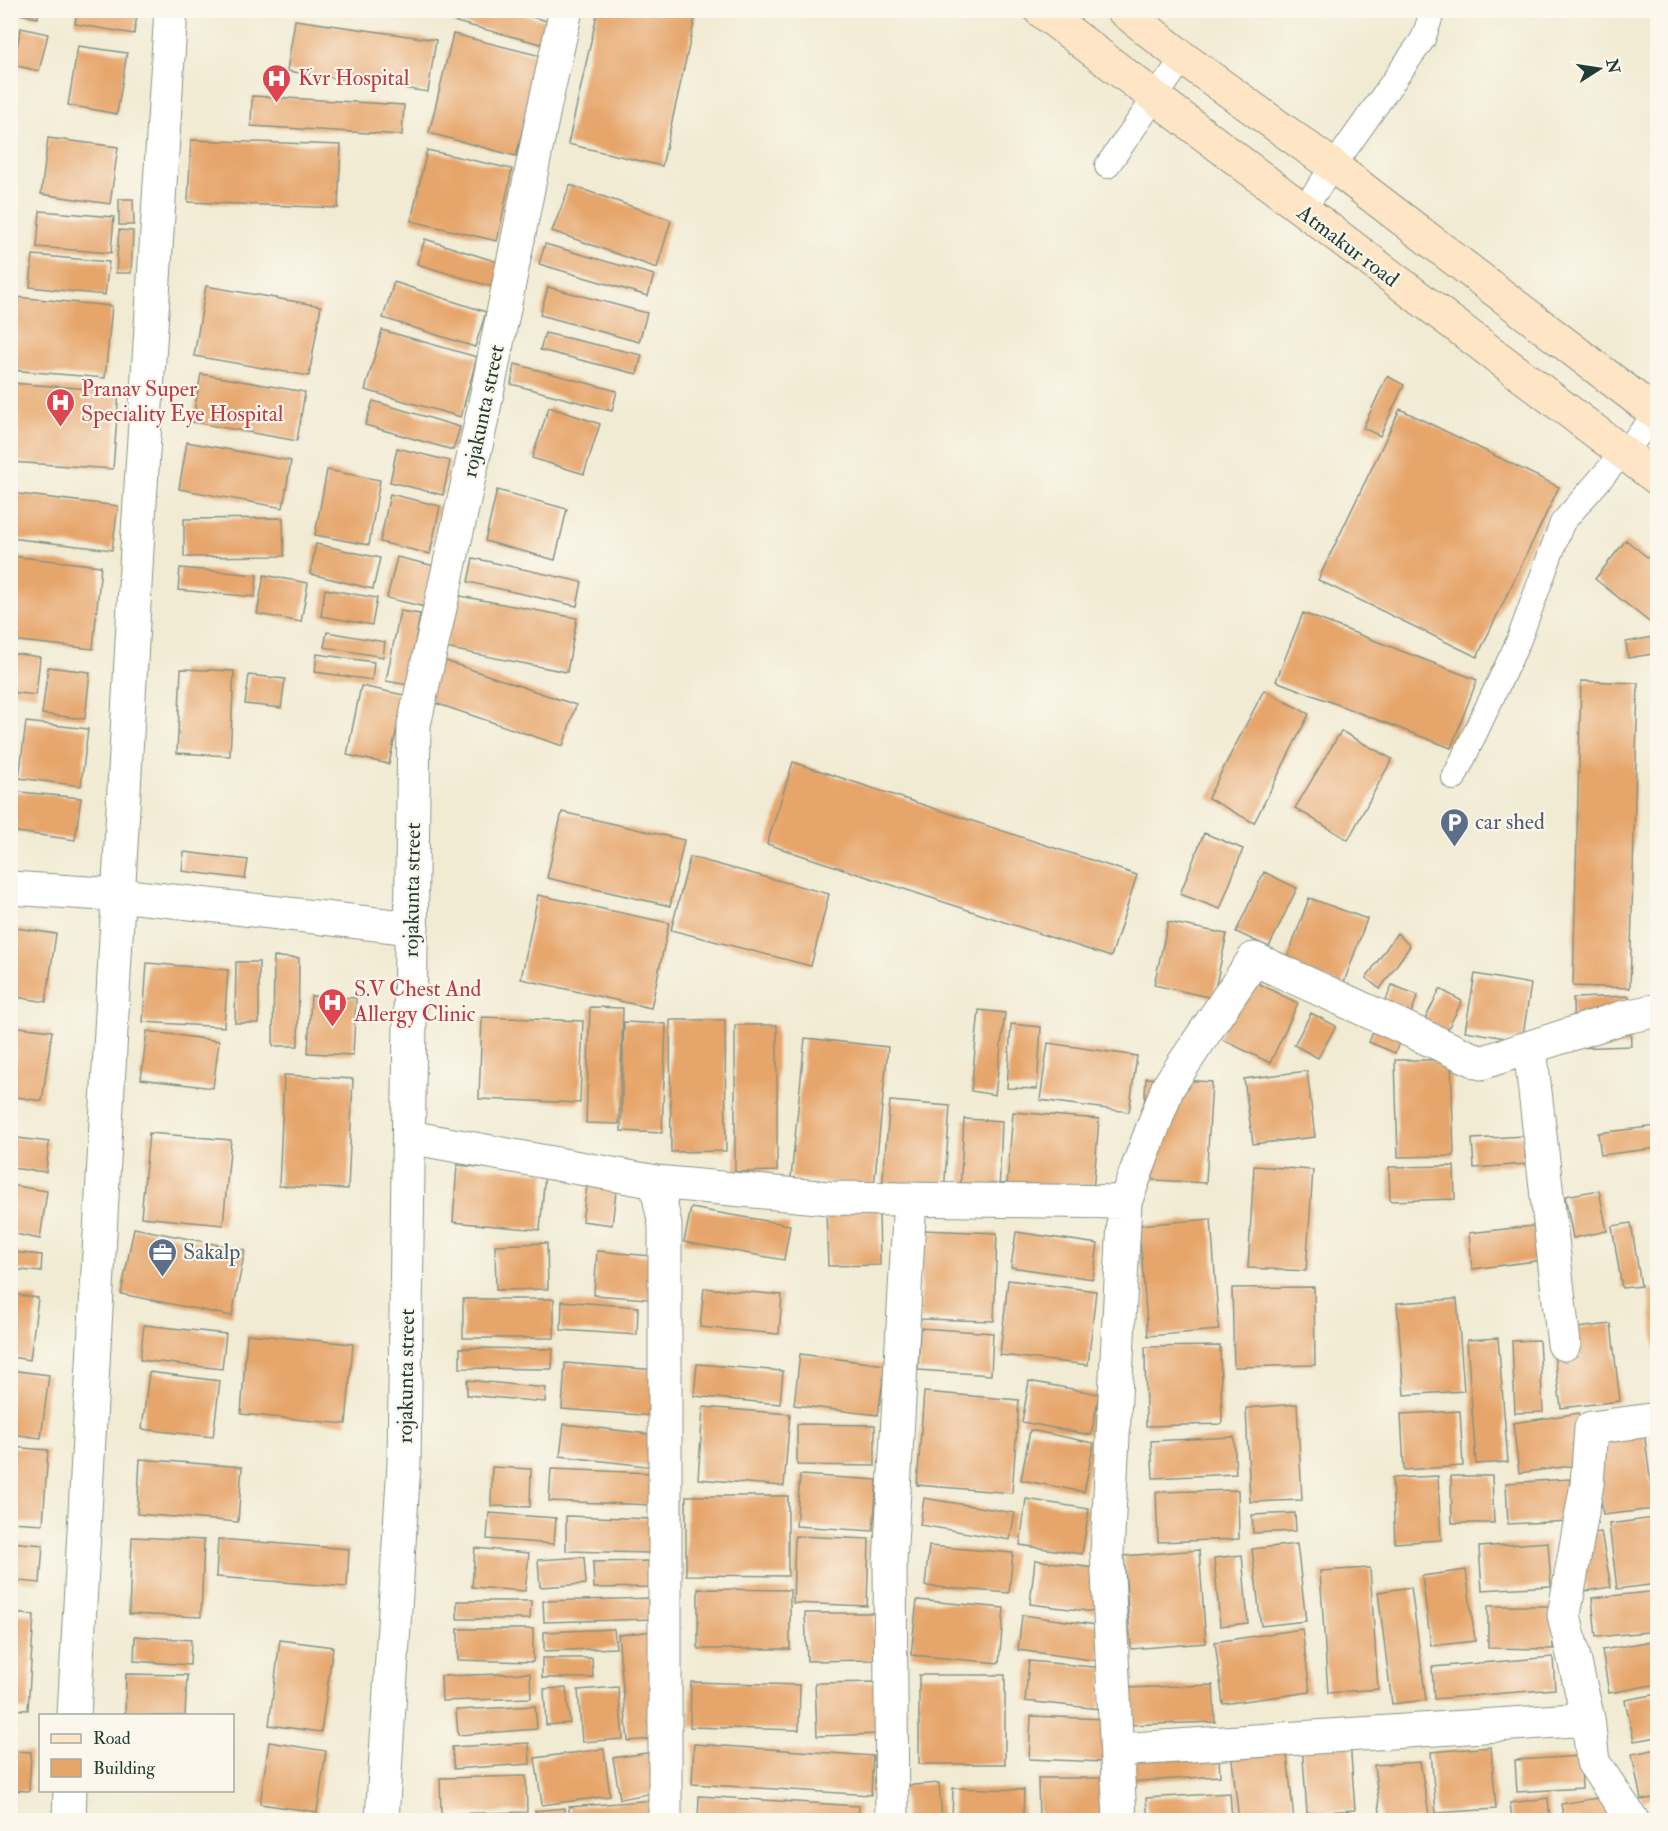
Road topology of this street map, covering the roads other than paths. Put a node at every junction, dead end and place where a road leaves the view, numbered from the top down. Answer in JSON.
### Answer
{"nodes":[{"id":1,"x":171,"y":10,"type":"edge"},
{"id":2,"x":566,"y":10,"type":"edge"},
{"id":3,"x":1040,"y":10,"type":"edge"},
{"id":4,"x":1123,"y":10,"type":"edge"},
{"id":5,"x":1433,"y":10,"type":"edge"},
{"id":6,"x":1183,"y":58,"type":"junction"},
{"id":7,"x":1154,"y":99,"type":"junction"},
{"id":8,"x":1107,"y":166,"type":"dead end"},
{"id":9,"x":1333,"y":166,"type":"junction"},
{"id":10,"x":1302,"y":211,"type":"junction"},
{"id":11,"x":1657,"y":415,"type":"edge"},
{"id":12,"x":1622,"y":454,"type":"junction"},
{"id":13,"x":1658,"y":479,"type":"edge"},
{"id":14,"x":1454,"y":778,"type":"dead end"},
{"id":15,"x":10,"y":888,"type":"edge"},
{"id":16,"x":119,"y":895,"type":"junction"},
{"id":17,"x":412,"y":928,"type":"junction"},
{"id":18,"x":1658,"y":1010,"type":"edge"},
{"id":19,"x":1530,"y":1048,"type":"junction"},
{"id":20,"x":409,"y":1137,"type":"junction"},
{"id":21,"x":656,"y":1182,"type":"junction"},
{"id":22,"x":910,"y":1199,"type":"junction"},
{"id":23,"x":1125,"y":1203,"type":"junction"},
{"id":24,"x":1564,"y":1344,"type":"dead end"},
{"id":25,"x":1658,"y":1419,"type":"edge"},
{"id":26,"x":74,"y":1714,"type":"edge"},
{"id":27,"x":1588,"y":1719,"type":"junction"},
{"id":28,"x":1117,"y":1750,"type":"junction"},
{"id":29,"x":70,"y":1792,"type":"edge"},
{"id":30,"x":69,"y":1821,"type":"edge"},
{"id":31,"x":382,"y":1821,"type":"edge"},
{"id":32,"x":665,"y":1821,"type":"edge"},
{"id":33,"x":892,"y":1821,"type":"edge"},
{"id":34,"x":1120,"y":1821,"type":"edge"},
{"id":35,"x":1632,"y":1821,"type":"edge"}],
"edges":[{"from":1,"to":16,"type":"street"},
{"from":2,"to":17,"type":"street","name":"rojakunta street"},
{"from":3,"to":7,"type":"main road","name":"Atmakur road"},
{"from":4,"to":6,"type":"main road"},
{"from":5,"to":9,"type":"lane"},
{"from":6,"to":7,"type":"lane"},
{"from":6,"to":9,"type":"main road"},
{"from":7,"to":8,"type":"lane"},
{"from":7,"to":10,"type":"main road","name":"Atmakur road"},
{"from":9,"to":10,"type":"lane"},
{"from":9,"to":11,"type":"main road"},
{"from":10,"to":12,"type":"main road","name":"Atmakur road"},
{"from":11,"to":12,"type":"lane"},
{"from":12,"to":13,"type":"main road","name":"Atmakur road"},
{"from":12,"to":14,"type":"lane"},
{"from":15,"to":16,"type":"street"},
{"from":16,"to":17,"type":"street"},
{"from":16,"to":26,"type":"street"},
{"from":17,"to":20,"type":"street","name":"rojakunta street"},
{"from":18,"to":19,"type":"street"},
{"from":19,"to":23,"type":"street"},
{"from":19,"to":24,"type":"street"},
{"from":20,"to":21,"type":"street"},
{"from":20,"to":31,"type":"street","name":"rojakunta street"},
{"from":21,"to":22,"type":"street"},
{"from":21,"to":32,"type":"street"},
{"from":22,"to":23,"type":"street"},
{"from":22,"to":33,"type":"street"},
{"from":23,"to":28,"type":"street"},
{"from":25,"to":27,"type":"street"},
{"from":27,"to":28,"type":"street"},
{"from":27,"to":35,"type":"street"},
{"from":28,"to":34,"type":"street"},
{"from":29,"to":30,"type":"street"}]}
